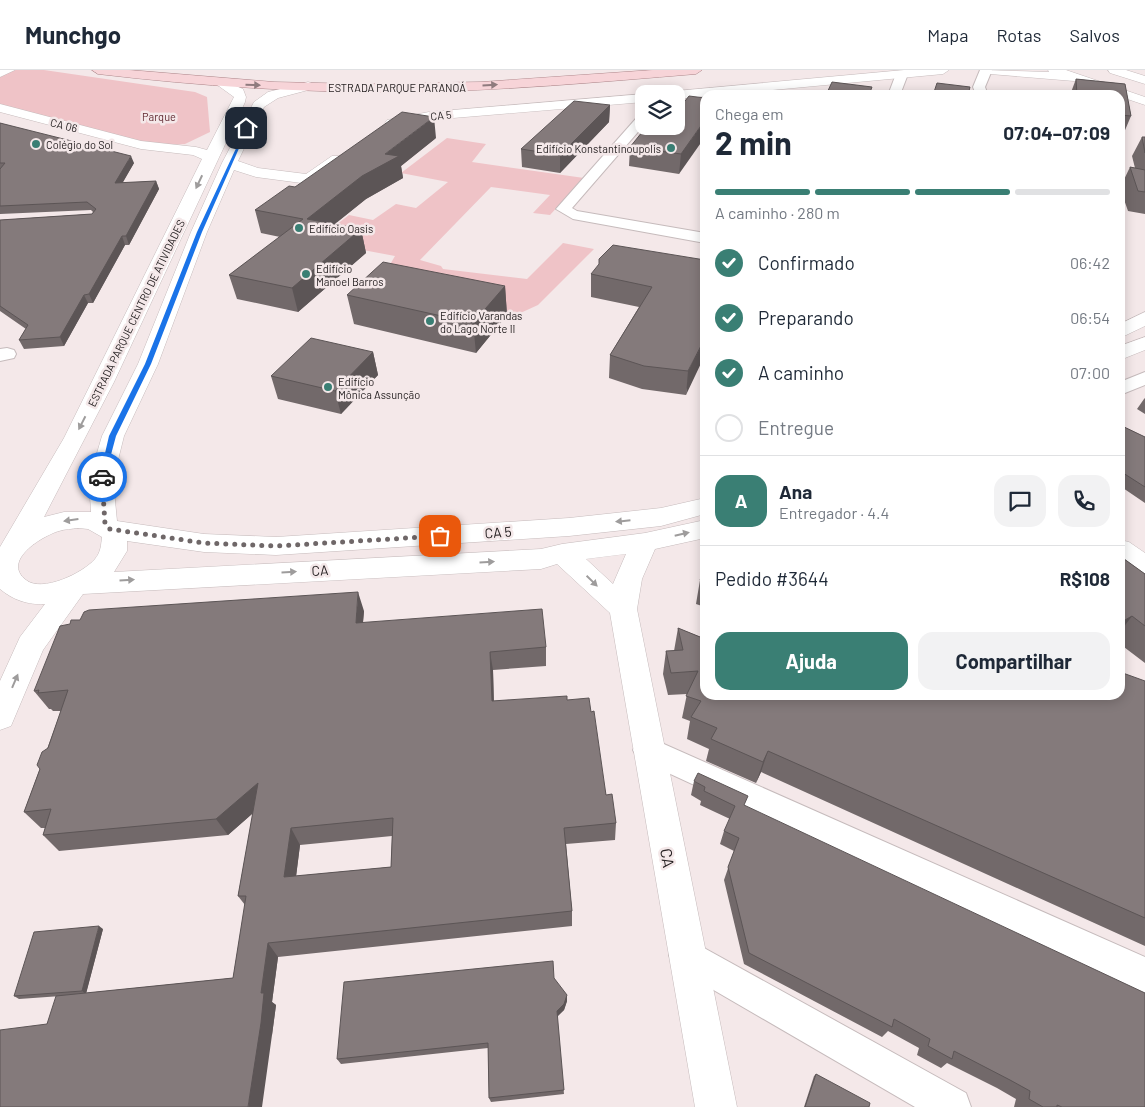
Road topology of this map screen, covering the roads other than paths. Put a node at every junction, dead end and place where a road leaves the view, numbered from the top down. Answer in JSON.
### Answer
{"nodes":[{"id":1,"x":9,"y":70,"type":"edge"},
{"id":2,"x":98,"y":70,"type":"edge"},
{"id":3,"x":174,"y":70,"type":"edge"},
{"id":4,"x":696,"y":70,"type":"edge"},
{"id":5,"x":943,"y":70,"type":"edge"},
{"id":6,"x":988,"y":70,"type":"edge"},
{"id":7,"x":1054,"y":70,"type":"edge"},
{"id":8,"x":1114,"y":70,"type":"edge"},
{"id":9,"x":0,"y":71,"type":"edge"},
{"id":10,"x":1045,"y":72,"type":"edge"},
{"id":11,"x":902,"y":74,"type":"junction"},
{"id":12,"x":360,"y":76,"type":"dead end"},
{"id":13,"x":1076,"y":78,"type":"junction"},
{"id":14,"x":1145,"y":80,"type":"edge"},
{"id":15,"x":187,"y":81,"type":"junction"},
{"id":16,"x":222,"y":84,"type":"junction"},
{"id":17,"x":308,"y":86,"type":"junction"},
{"id":18,"x":336,"y":87,"type":"junction"},
{"id":19,"x":730,"y":90,"type":"edge"},
{"id":20,"x":896,"y":90,"type":"edge"},
{"id":21,"x":980,"y":90,"type":"edge"},
{"id":22,"x":1112,"y":90,"type":"edge"},
{"id":23,"x":700,"y":93,"type":"edge"},
{"id":24,"x":685,"y":94,"type":"edge"},
{"id":25,"x":1125,"y":94,"type":"edge"},
{"id":26,"x":635,"y":99,"type":"edge"},
{"id":27,"x":1145,"y":101,"type":"edge"},
{"id":28,"x":4,"y":111,"type":"edge"},
{"id":29,"x":635,"y":127,"type":"edge"},
{"id":30,"x":381,"y":128,"type":"edge"},
{"id":31,"x":224,"y":131,"type":"junction"},
{"id":32,"x":176,"y":149,"type":"junction"},
{"id":33,"x":349,"y":151,"type":"edge"},
{"id":34,"x":211,"y":157,"type":"junction"},
{"id":35,"x":227,"y":169,"type":"junction"},
{"id":36,"x":700,"y":237,"type":"edge"},
{"id":37,"x":1145,"y":318,"type":"edge"},
{"id":38,"x":1125,"y":329,"type":"edge"},
{"id":39,"x":1145,"y":343,"type":"edge"},
{"id":40,"x":1125,"y":352,"type":"edge"},
{"id":41,"x":1145,"y":378,"type":"edge"},
{"id":42,"x":1125,"y":387,"type":"edge"},
{"id":43,"x":700,"y":507,"type":"edge"},
{"id":44,"x":107,"y":526,"type":"junction"},
{"id":45,"x":700,"y":530,"type":"edge"},
{"id":46,"x":646,"y":542,"type":"junction"},
{"id":47,"x":1125,"y":552,"type":"edge"},
{"id":48,"x":562,"y":553,"type":"junction"},
{"id":49,"x":7,"y":564,"type":"edge"},
{"id":50,"x":1145,"y":566,"type":"edge"},
{"id":51,"x":76,"y":586,"type":"junction"},
{"id":52,"x":623,"y":609,"type":"junction"},
{"id":53,"x":0,"y":717,"type":"edge"},
{"id":54,"x":648,"y":750,"type":"junction"},
{"id":55,"x":686,"y":956,"type":"junction"},
{"id":56,"x":1145,"y":975,"type":"edge"},
{"id":57,"x":716,"y":1107,"type":"edge"},
{"id":58,"x":952,"y":1107,"type":"edge"}],
"edges":[{"from":1,"to":9,"type":"street"},
{"from":2,"to":15,"type":"main road","name":"ESTRADA PARQUE PARANOÁ"},
{"from":3,"to":15,"type":"main road"},
{"from":18,"to":4,"type":"main road","name":"ESTRADA PARQUE PARANOÁ","one_way":true},
{"from":5,"to":11,"type":"street"},
{"from":6,"to":10,"type":"street"},
{"from":6,"to":21,"type":"street"},
{"from":7,"to":13,"type":"street"},
{"from":8,"to":14,"type":"street"},
{"from":10,"to":13,"type":"street"},
{"from":11,"to":19,"type":"street"},
{"from":11,"to":20,"type":"street"},
{"from":12,"to":18,"type":"main road"},
{"from":13,"to":22,"type":"street"},
{"from":15,"to":16,"type":"main road","name":"ESTRADA PARQUE PARANOÁ"},
{"from":16,"to":17,"type":"main road","name":"ESTRADA PARQUE PARANOÁ","one_way":true},
{"from":16,"to":31,"type":"street","name":"ESTRADA PARQUE CENTRO DE ATIVIDADES"},
{"from":17,"to":18,"type":"main road","name":"ESTRADA PARQUE PARANOÁ"},
{"from":17,"to":35,"type":"street","name":"ESTRADA PARQUE CENTRO DE ATIVIDADES"},
{"from":23,"to":24,"type":"street"},
{"from":25,"to":27,"type":"street"},
{"from":26,"to":30,"type":"street","name":"CA 5"},
{"from":28,"to":32,"type":"street","name":"CA 06"},
{"from":29,"to":36,"type":"street"},
{"from":31,"to":32,"type":"street","name":"CA 06"},
{"from":31,"to":34,"type":"street","name":"ESTRADA PARQUE CENTRO DE ATIVIDADES"},
{"from":32,"to":34,"type":"street","name":"CA 06"},
{"from":33,"to":35,"type":"street"},
{"from":34,"to":49,"type":"street","name":"ESTRADA PARQUE CENTRO DE ATIVIDADES","one_way":true},
{"from":35,"to":44,"type":"street","name":"ESTRADA PARQUE CENTRO DE ATIVIDADES"},
{"from":37,"to":38,"type":"street"},
{"from":39,"to":40,"type":"street"},
{"from":41,"to":42,"type":"street"},
{"from":43,"to":44,"type":"street","name":"CA 5","one_way":true},
{"from":44,"to":49,"type":"street","name":"CA 5","one_way":true},
{"from":44,"to":51,"type":"street","name":"ESTRADA PARQUE CENTRO DE ATIVIDADES"},
{"from":46,"to":45,"type":"street","name":"CA","one_way":true},
{"from":46,"to":48,"type":"street","name":"CA"},
{"from":46,"to":52,"type":"street","name":"CA"},
{"from":47,"to":50,"type":"street"},
{"from":51,"to":48,"type":"street","name":"CA","one_way":true},
{"from":48,"to":52,"type":"street","one_way":true},
{"from":49,"to":51,"type":"street"},
{"from":53,"to":51,"type":"street","one_way":true},
{"from":52,"to":54,"type":"street","name":"CA"},
{"from":54,"to":55,"type":"street","name":"CA"},
{"from":54,"to":56,"type":"street"},
{"from":55,"to":57,"type":"street","name":"CA"},
{"from":55,"to":58,"type":"street"}]}
